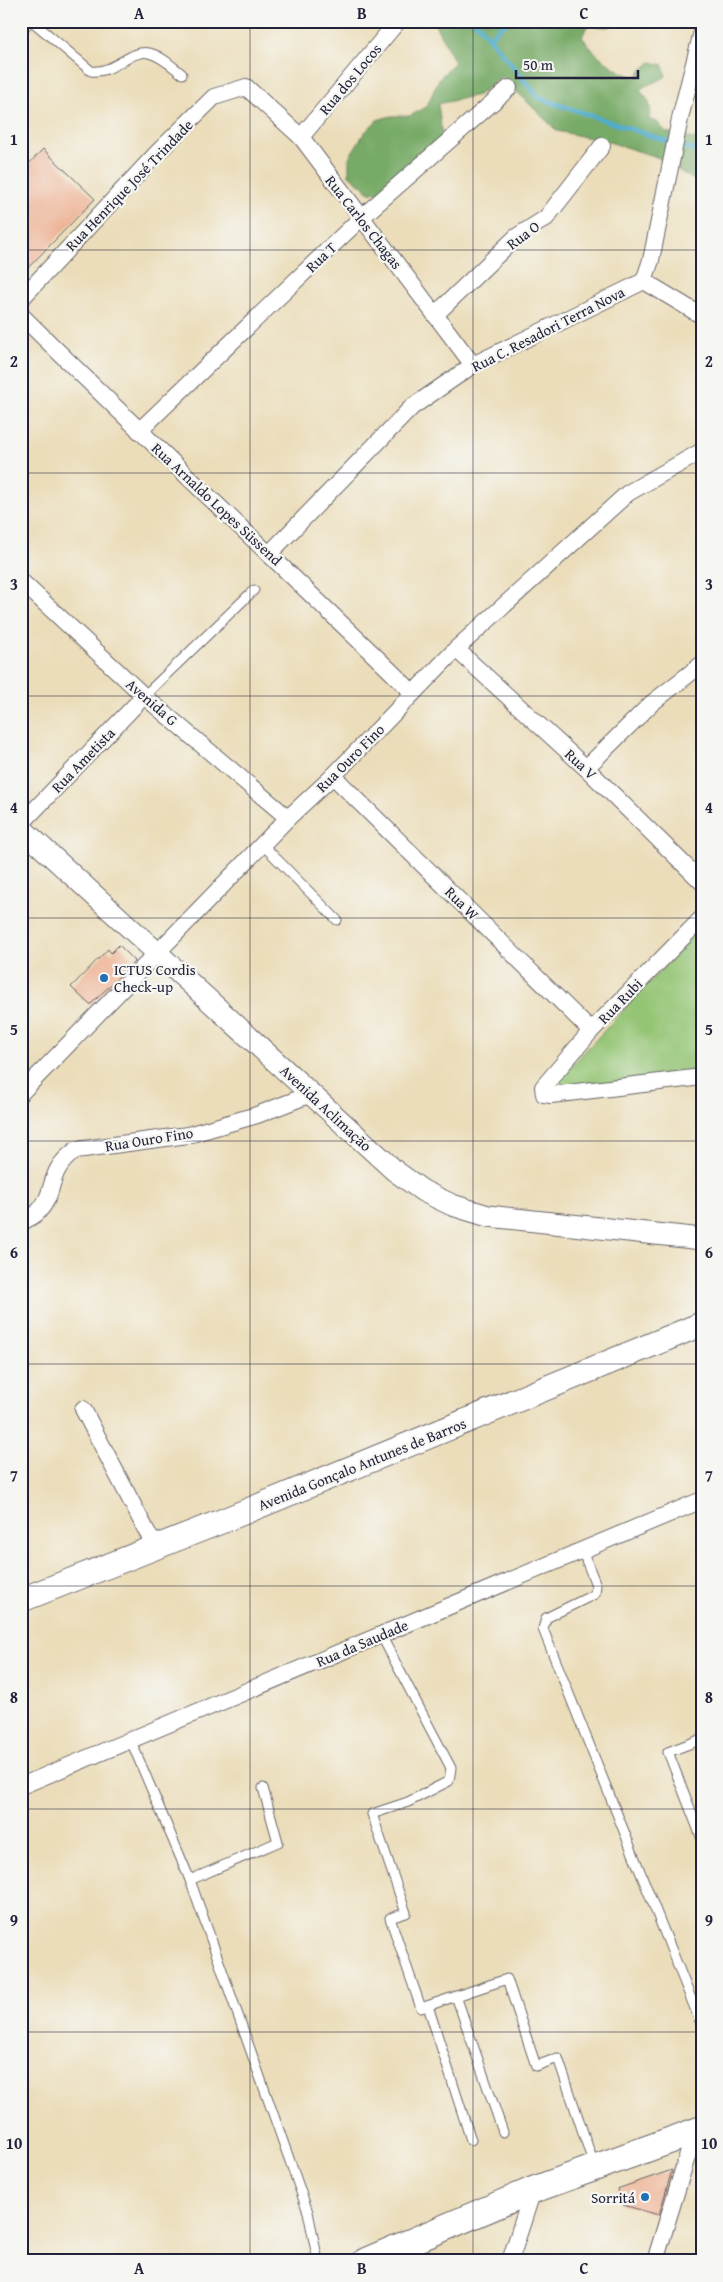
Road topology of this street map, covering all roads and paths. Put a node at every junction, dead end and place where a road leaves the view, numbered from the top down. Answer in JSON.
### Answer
{"nodes":[{"id":1,"x":25,"y":21,"type":"edge"},
{"id":2,"x":32,"y":21,"type":"edge"},
{"id":3,"x":398,"y":21,"type":"edge"},
{"id":4,"x":21,"y":26,"type":"edge"},
{"id":5,"x":702,"y":32,"type":"edge"},
{"id":6,"x":182,"y":74,"type":"dead end"},
{"id":7,"x":246,"y":87,"type":"joint"},
{"id":8,"x":509,"y":88,"type":"dead end"},
{"id":9,"x":301,"y":137,"type":"junction"},
{"id":10,"x":602,"y":146,"type":"dead end"},
{"id":11,"x":362,"y":217,"type":"junction"},
{"id":12,"x":644,"y":281,"type":"junction"},
{"id":13,"x":21,"y":299,"type":"edge"},
{"id":14,"x":21,"y":315,"type":"edge"},
{"id":15,"x":435,"y":316,"type":"junction"},
{"id":16,"x":702,"y":316,"type":"edge"},
{"id":17,"x":473,"y":365,"type":"junction"},
{"id":18,"x":139,"y":432,"type":"junction"},
{"id":19,"x":702,"y":451,"type":"edge"},
{"id":20,"x":270,"y":553,"type":"junction"},
{"id":21,"x":21,"y":581,"type":"edge"},
{"id":22,"x":254,"y":590,"type":"dead end"},
{"id":23,"x":456,"y":650,"type":"junction"},
{"id":24,"x":702,"y":664,"type":"edge"},
{"id":25,"x":413,"y":693,"type":"junction"},
{"id":26,"x":144,"y":696,"type":"junction"},
{"id":27,"x":586,"y":768,"type":"junction"},
{"id":28,"x":333,"y":776,"type":"junction"},
{"id":29,"x":288,"y":818,"type":"junction"},
{"id":30,"x":21,"y":826,"type":"edge"},
{"id":31,"x":262,"y":844,"type":"junction"},
{"id":32,"x":702,"y":882,"type":"edge"},
{"id":33,"x":702,"y":918,"type":"edge"},
{"id":34,"x":337,"y":920,"type":"dead end"},
{"id":35,"x":158,"y":952,"type":"junction"},
{"id":36,"x":591,"y":1031,"type":"junction"},
{"id":37,"x":702,"y":1077,"type":"edge"},
{"id":38,"x":21,"y":1093,"type":"edge"},
{"id":39,"x":311,"y":1094,"type":"junction"},
{"id":40,"x":21,"y":1222,"type":"edge"},
{"id":41,"x":702,"y":1239,"type":"edge"},
{"id":42,"x":702,"y":1324,"type":"edge"},
{"id":43,"x":83,"y":1409,"type":"dead end"},
{"id":44,"x":702,"y":1500,"type":"edge"},
{"id":45,"x":155,"y":1548,"type":"junction"},
{"id":46,"x":582,"y":1550,"type":"junction"},
{"id":47,"x":21,"y":1600,"type":"edge"},
{"id":48,"x":381,"y":1635,"type":"junction"},
{"id":49,"x":702,"y":1739,"type":"edge"},
{"id":50,"x":131,"y":1740,"type":"junction"},
{"id":51,"x":21,"y":1786,"type":"edge"},
{"id":52,"x":263,"y":1788,"type":"dead end"},
{"id":53,"x":702,"y":1839,"type":"edge"},
{"id":54,"x":190,"y":1880,"type":"junction"},
{"id":55,"x":456,"y":1996,"type":"junction"},
{"id":56,"x":428,"y":2006,"type":"junction"},
{"id":57,"x":702,"y":2026,"type":"edge"},
{"id":58,"x":699,"y":2131,"type":"edge"},
{"id":59,"x":503,"y":2132,"type":"dead end"},
{"id":60,"x":471,"y":2140,"type":"dead end"},
{"id":61,"x":595,"y":2168,"type":"junction"},
{"id":62,"x":533,"y":2190,"type":"junction"},
{"id":63,"x":374,"y":2260,"type":"edge"},
{"id":64,"x":318,"y":2261,"type":"edge"},
{"id":65,"x":510,"y":2261,"type":"edge"},
{"id":66,"x":655,"y":2261,"type":"edge"}],
"edges":[{"from":1,"to":4,"type":"street"},
{"from":2,"to":6,"type":"lane"},
{"from":3,"to":9,"type":"street","name":"Rua dos Locos"},
{"from":5,"to":12,"type":"street"},
{"from":7,"to":9,"type":"street","name":"Rua Carlos Chagas"},
{"from":7,"to":13,"type":"street","name":"Rua Henrique José Trindade"},
{"from":8,"to":11,"type":"street","name":"Rua T"},
{"from":9,"to":11,"type":"street","name":"Rua Carlos Chagas"},
{"from":10,"to":15,"type":"street","name":"Rua O"},
{"from":11,"to":15,"type":"street","name":"Rua Carlos Chagas"},
{"from":11,"to":18,"type":"street","name":"Rua T"},
{"from":12,"to":16,"type":"street"},
{"from":12,"to":17,"type":"street","name":"Rua C. Resadori Terra Nova"},
{"from":14,"to":18,"type":"street","name":"Rua Arnaldo Lopes Süssend"},
{"from":15,"to":17,"type":"street","name":"Rua Carlos Chagas"},
{"from":17,"to":20,"type":"street","name":"Rua C. Resadori Terra Nova"},
{"from":18,"to":20,"type":"street","name":"Rua Arnaldo Lopes Süssend"},
{"from":19,"to":23,"type":"street","name":"Rua Ouro Fino"},
{"from":20,"to":25,"type":"street","name":"Rua Arnaldo Lopes Süssend"},
{"from":21,"to":26,"type":"street","name":"Avenida G"},
{"from":22,"to":26,"type":"lane"},
{"from":23,"to":25,"type":"street","name":"Rua Ouro Fino"},
{"from":23,"to":27,"type":"street","name":"Rua V"},
{"from":24,"to":27,"type":"street"},
{"from":25,"to":28,"type":"street","name":"Rua Ouro Fino"},
{"from":26,"to":29,"type":"street","name":"Avenida G"},
{"from":26,"to":30,"type":"street","name":"Rua Ametista"},
{"from":27,"to":32,"type":"street","name":"Rua V"},
{"from":28,"to":29,"type":"street","name":"Rua Ouro Fino"},
{"from":28,"to":36,"type":"street","name":"Rua W"},
{"from":29,"to":31,"type":"street","name":"Rua Ouro Fino"},
{"from":30,"to":35,"type":"street","name":"Avenida Aclimação"},
{"from":31,"to":34,"type":"lane"},
{"from":31,"to":35,"type":"street","name":"Rua Ouro Fino"},
{"from":33,"to":36,"type":"street","name":"Rua Rubi"},
{"from":35,"to":38,"type":"street","name":"Rua Ouro Fino"},
{"from":35,"to":39,"type":"street","name":"Avenida Aclimação"},
{"from":36,"to":37,"type":"street","name":"Rua Rubi"},
{"from":39,"to":40,"type":"street","name":"Rua Ouro Fino"},
{"from":39,"to":41,"type":"street","name":"Avenida Aclimação"},
{"from":42,"to":45,"type":"main road","name":"Avenida Gonçalo Antunes de Barros"},
{"from":43,"to":45,"type":"street"},
{"from":44,"to":46,"type":"street","name":"Rua da Saudade"},
{"from":45,"to":47,"type":"main road","name":"Avenida Gonçalo Antunes de Barros"},
{"from":46,"to":48,"type":"street","name":"Rua da Saudade"},
{"from":46,"to":57,"type":"lane"},
{"from":48,"to":50,"type":"street","name":"Rua da Saudade"},
{"from":48,"to":56,"type":"lane"},
{"from":49,"to":53,"type":"lane"},
{"from":50,"to":51,"type":"street","name":"Rua da Saudade"},
{"from":50,"to":54,"type":"lane"},
{"from":52,"to":54,"type":"lane"},
{"from":54,"to":64,"type":"lane"},
{"from":55,"to":56,"type":"lane"},
{"from":55,"to":59,"type":"lane"},
{"from":55,"to":61,"type":"lane"},
{"from":56,"to":60,"type":"lane"},
{"from":58,"to":61,"type":"main road"},
{"from":58,"to":66,"type":"street"},
{"from":61,"to":62,"type":"main road"},
{"from":62,"to":63,"type":"main road"},
{"from":62,"to":65,"type":"street"}]}
